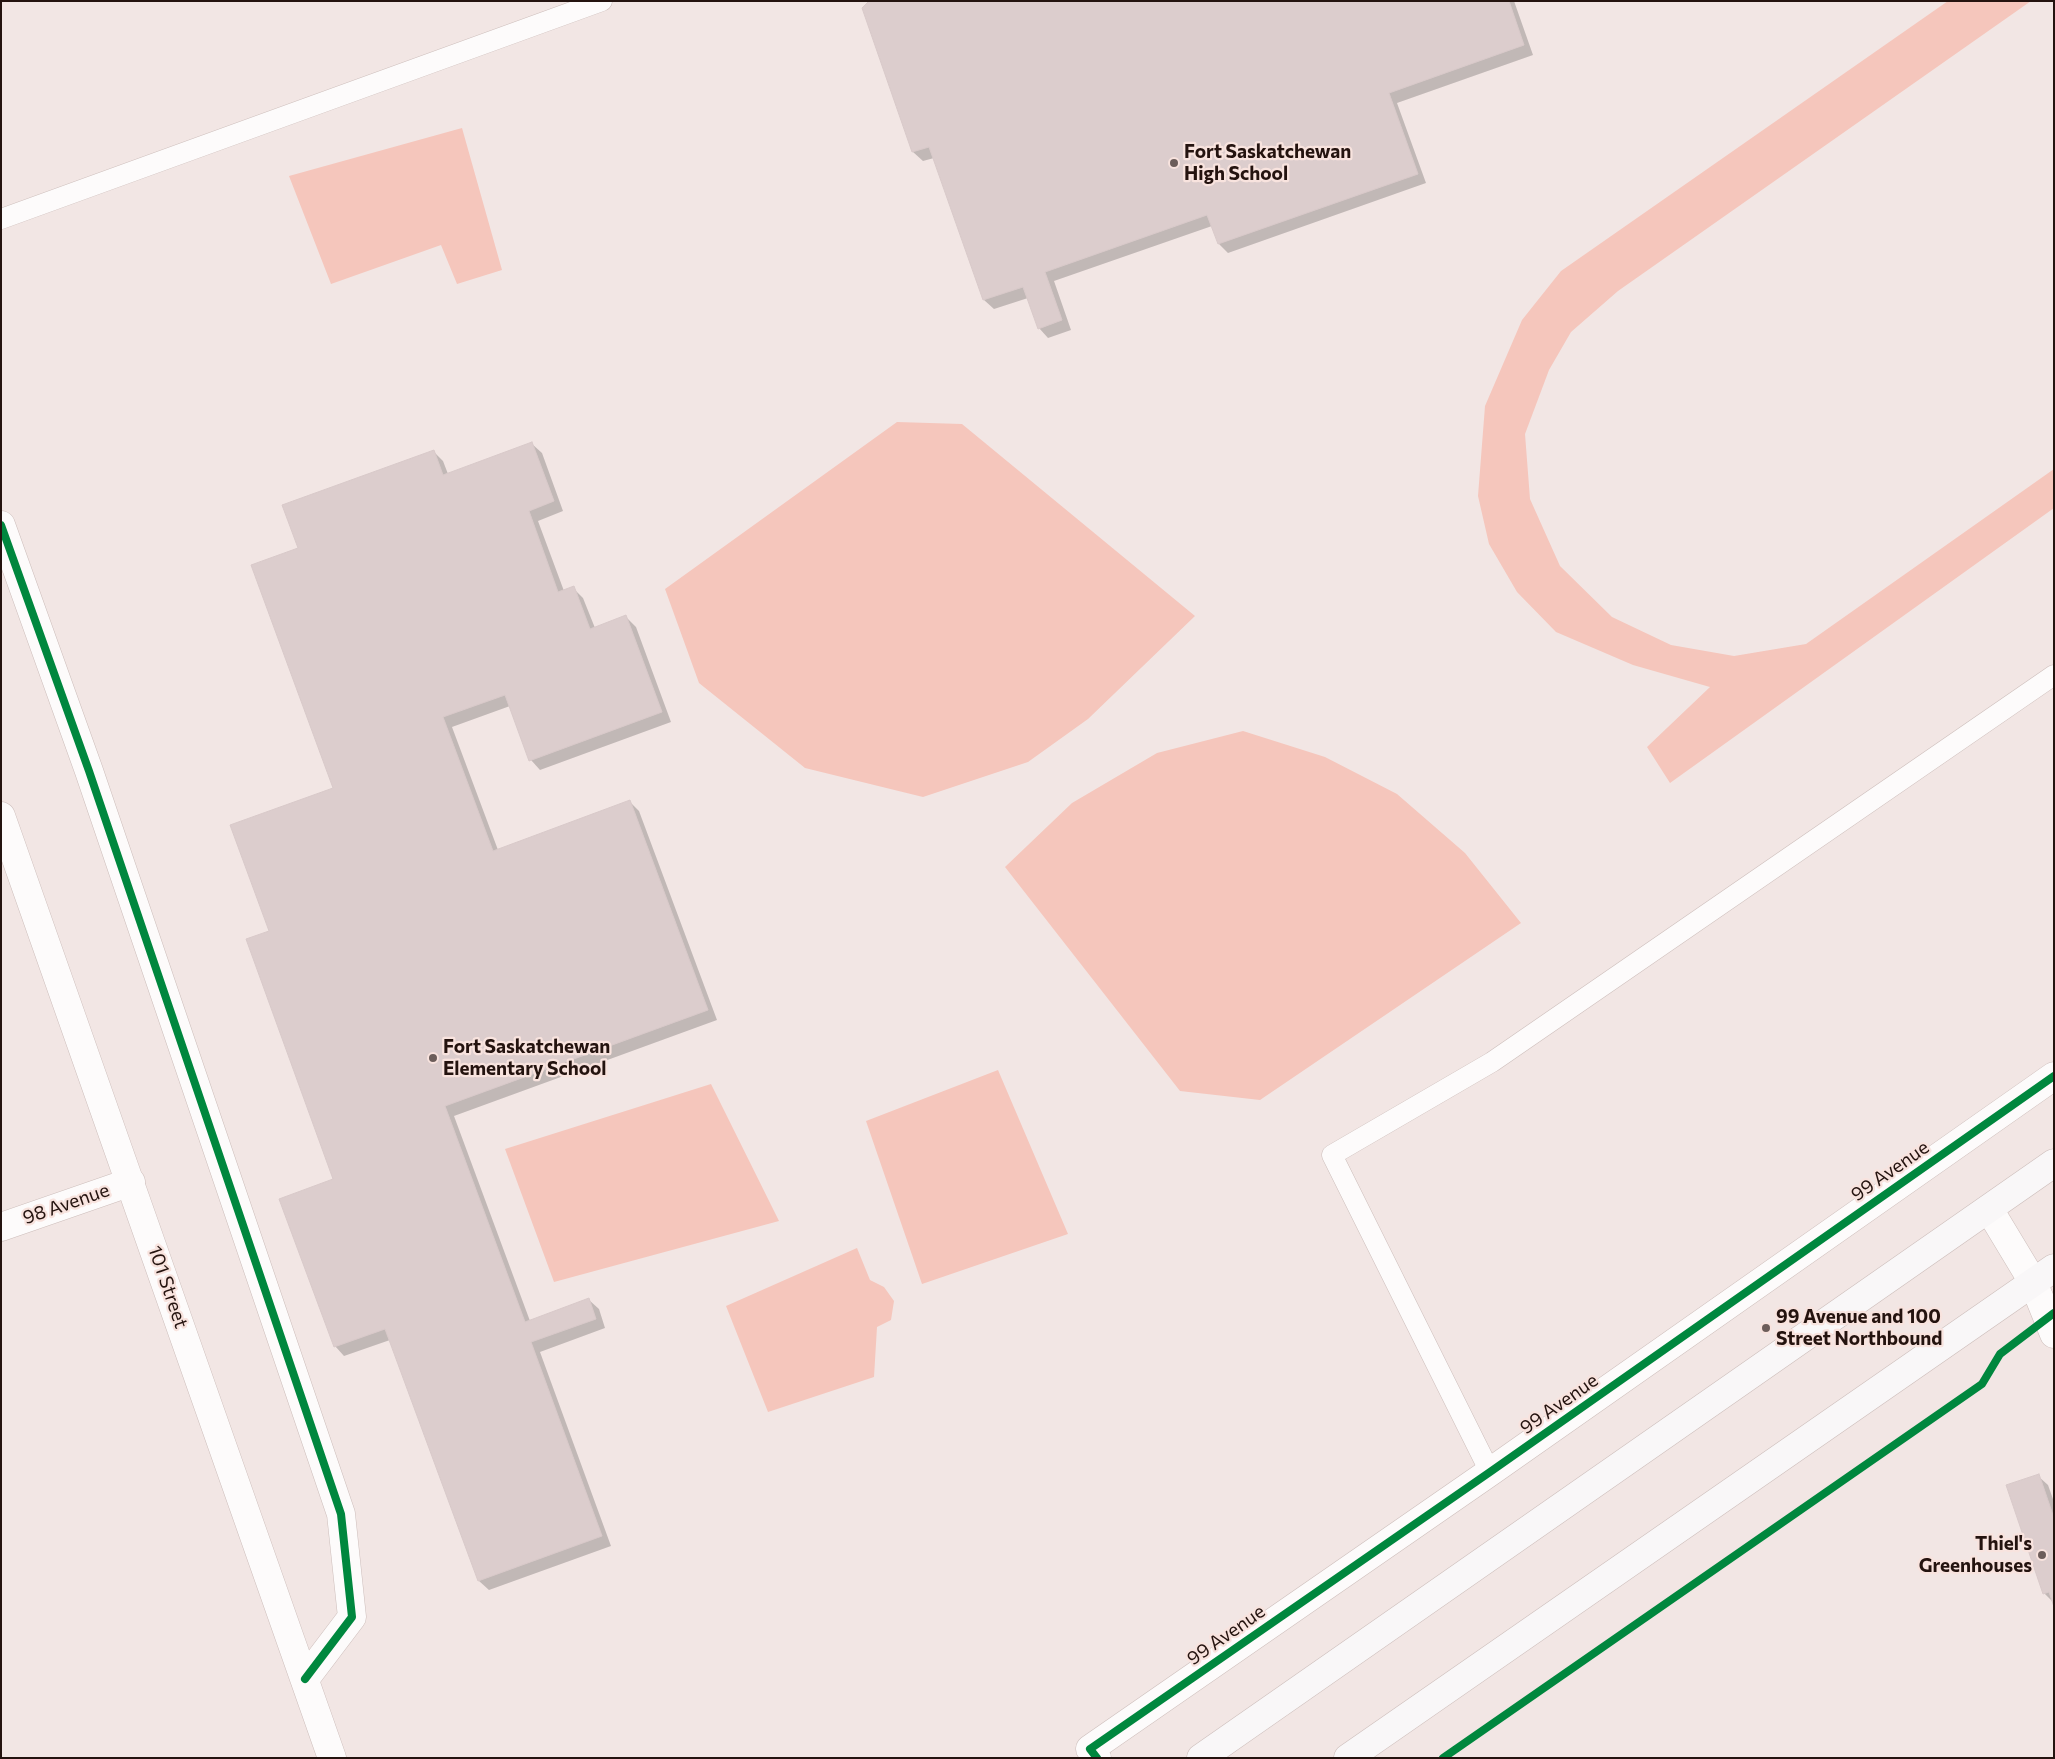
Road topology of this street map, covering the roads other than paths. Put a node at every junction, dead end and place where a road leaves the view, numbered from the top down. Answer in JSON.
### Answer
{"nodes":[{"id":1,"x":602,"y":1,"type":"edge"},
{"id":2,"x":1,"y":219,"type":"edge"},
{"id":3,"x":1,"y":524,"type":"edge"},
{"id":4,"x":2054,"y":675,"type":"edge"},
{"id":5,"x":1,"y":816,"type":"edge"},
{"id":6,"x":2054,"y":1076,"type":"edge"},
{"id":7,"x":2054,"y":1163,"type":"edge"},
{"id":8,"x":131,"y":1182,"type":"junction"},
{"id":9,"x":1989,"y":1209,"type":"junction"},
{"id":10,"x":1,"y":1227,"type":"edge"},
{"id":11,"x":2044,"y":1275,"type":"edge"},
{"id":12,"x":2054,"y":1334,"type":"edge"},
{"id":13,"x":1490,"y":1472,"type":"junction"},
{"id":14,"x":305,"y":1679,"type":"junction"},
{"id":15,"x":332,"y":1758,"type":"edge"},
{"id":16,"x":1097,"y":1758,"type":"edge"},
{"id":17,"x":1201,"y":1758,"type":"edge"},
{"id":18,"x":1348,"y":1758,"type":"edge"}],
"edges":[{"from":1,"to":2,"type":"lane"},
{"from":3,"to":14,"type":"street"},
{"from":4,"to":13,"type":"lane"},
{"from":5,"to":8,"type":"street","name":"101 Street"},
{"from":6,"to":13,"type":"street","name":"99 Avenue"},
{"from":7,"to":9,"type":"main road"},
{"from":8,"to":10,"type":"street","name":"98 Avenue"},
{"from":8,"to":14,"type":"street","name":"101 Street"},
{"from":9,"to":11,"type":"street"},
{"from":9,"to":17,"type":"main road"},
{"from":11,"to":12,"type":"street"},
{"from":11,"to":18,"type":"main road"},
{"from":13,"to":16,"type":"street","name":"99 Avenue"},
{"from":14,"to":15,"type":"street","name":"101 Street"}]}
